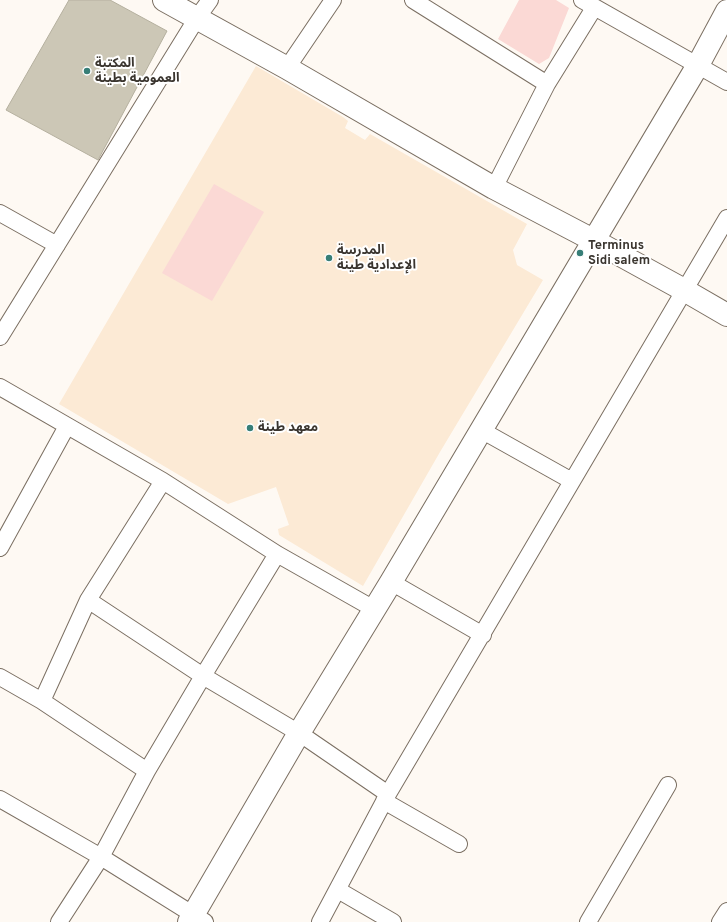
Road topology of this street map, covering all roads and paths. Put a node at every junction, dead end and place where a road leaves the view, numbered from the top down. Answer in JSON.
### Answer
{"nodes":[{"id":1,"x":164,"y":0,"type":"edge"},
{"id":2,"x":210,"y":0,"type":"edge"},
{"id":3,"x":333,"y":0,"type":"edge"},
{"id":4,"x":413,"y":0,"type":"edge"},
{"id":5,"x":588,"y":4,"type":"edge"},
{"id":6,"x":727,"y":11,"type":"edge"},
{"id":7,"x":197,"y":18,"type":"junction"},
{"id":8,"x":698,"y":65,"type":"junction"},
{"id":9,"x":287,"y":68,"type":"junction"},
{"id":10,"x":727,"y":82,"type":"edge"},
{"id":11,"x":548,"y":84,"type":"junction"},
{"id":12,"x":494,"y":188,"type":"junction"},
{"id":13,"x":0,"y":213,"type":"edge"},
{"id":14,"x":727,"y":218,"type":"edge"},
{"id":15,"x":593,"y":240,"type":"junction"},
{"id":16,"x":57,"y":245,"type":"junction"},
{"id":17,"x":684,"y":290,"type":"junction"},
{"id":18,"x":727,"y":315,"type":"edge"},
{"id":19,"x":0,"y":337,"type":"edge"},
{"id":20,"x":0,"y":387,"type":"edge"},
{"id":21,"x":67,"y":426,"type":"junction"},
{"id":22,"x":481,"y":430,"type":"junction"},
{"id":23,"x":163,"y":481,"type":"junction"},
{"id":24,"x":572,"y":481,"type":"junction"},
{"id":25,"x":0,"y":548,"type":"edge"},
{"id":26,"x":277,"y":554,"type":"junction"},
{"id":27,"x":391,"y":582,"type":"junction"},
{"id":28,"x":88,"y":600,"type":"junction"},
{"id":29,"x":374,"y":609,"type":"junction"},
{"id":30,"x":483,"y":635,"type":"junction"},
{"id":31,"x":203,"y":676,"type":"junction"},
{"id":32,"x":0,"y":677,"type":"edge"},
{"id":33,"x":42,"y":701,"type":"junction"},
{"id":34,"x":299,"y":733,"type":"junction"},
{"id":35,"x":147,"y":771,"type":"junction"},
{"id":36,"x":668,"y":785,"type":"dead end"},
{"id":37,"x":386,"y":797,"type":"junction"},
{"id":38,"x":0,"y":799,"type":"edge"},
{"id":39,"x":459,"y":844,"type":"dead end"},
{"id":40,"x":101,"y":857,"type":"junction"},
{"id":41,"x":338,"y":890,"type":"junction"},
{"id":42,"x":727,"y":910,"type":"edge"},
{"id":43,"x":196,"y":920,"type":"edge"},
{"id":44,"x":59,"y":922,"type":"edge"},
{"id":45,"x":320,"y":922,"type":"edge"},
{"id":46,"x":393,"y":922,"type":"edge"},
{"id":47,"x":588,"y":922,"type":"edge"},
{"id":48,"x":720,"y":922,"type":"edge"}],
"edges":[{"from":1,"to":7,"type":"street"},
{"from":2,"to":7,"type":"street"},
{"from":3,"to":9,"type":"street"},
{"from":4,"to":11,"type":"street"},
{"from":5,"to":8,"type":"street"},
{"from":5,"to":11,"type":"street"},
{"from":6,"to":8,"type":"street"},
{"from":7,"to":9,"type":"street"},
{"from":7,"to":16,"type":"street"},
{"from":8,"to":10,"type":"street"},
{"from":8,"to":15,"type":"street"},
{"from":9,"to":12,"type":"street"},
{"from":11,"to":12,"type":"street"},
{"from":12,"to":15,"type":"street"},
{"from":13,"to":16,"type":"street"},
{"from":14,"to":17,"type":"street"},
{"from":15,"to":17,"type":"street"},
{"from":15,"to":22,"type":"street"},
{"from":16,"to":19,"type":"street"},
{"from":17,"to":18,"type":"street"},
{"from":17,"to":24,"type":"street"},
{"from":20,"to":21,"type":"street"},
{"from":21,"to":23,"type":"street"},
{"from":21,"to":25,"type":"street"},
{"from":22,"to":24,"type":"street"},
{"from":22,"to":27,"type":"street"},
{"from":23,"to":26,"type":"street"},
{"from":23,"to":28,"type":"street"},
{"from":24,"to":30,"type":"street"},
{"from":26,"to":29,"type":"street"},
{"from":26,"to":31,"type":"street"},
{"from":27,"to":29,"type":"street"},
{"from":27,"to":30,"type":"street"},
{"from":28,"to":31,"type":"street"},
{"from":28,"to":33,"type":"street"},
{"from":29,"to":34,"type":"street"},
{"from":30,"to":37,"type":"street"},
{"from":31,"to":34,"type":"street"},
{"from":31,"to":35,"type":"street"},
{"from":32,"to":33,"type":"street"},
{"from":33,"to":35,"type":"street"},
{"from":34,"to":37,"type":"street"},
{"from":34,"to":43,"type":"street"},
{"from":35,"to":40,"type":"street"},
{"from":36,"to":47,"type":"street"},
{"from":37,"to":39,"type":"street"},
{"from":37,"to":41,"type":"street"},
{"from":38,"to":40,"type":"street"},
{"from":40,"to":43,"type":"street"},
{"from":40,"to":44,"type":"street"},
{"from":41,"to":45,"type":"street"},
{"from":41,"to":46,"type":"street"},
{"from":42,"to":48,"type":"street"}]}
